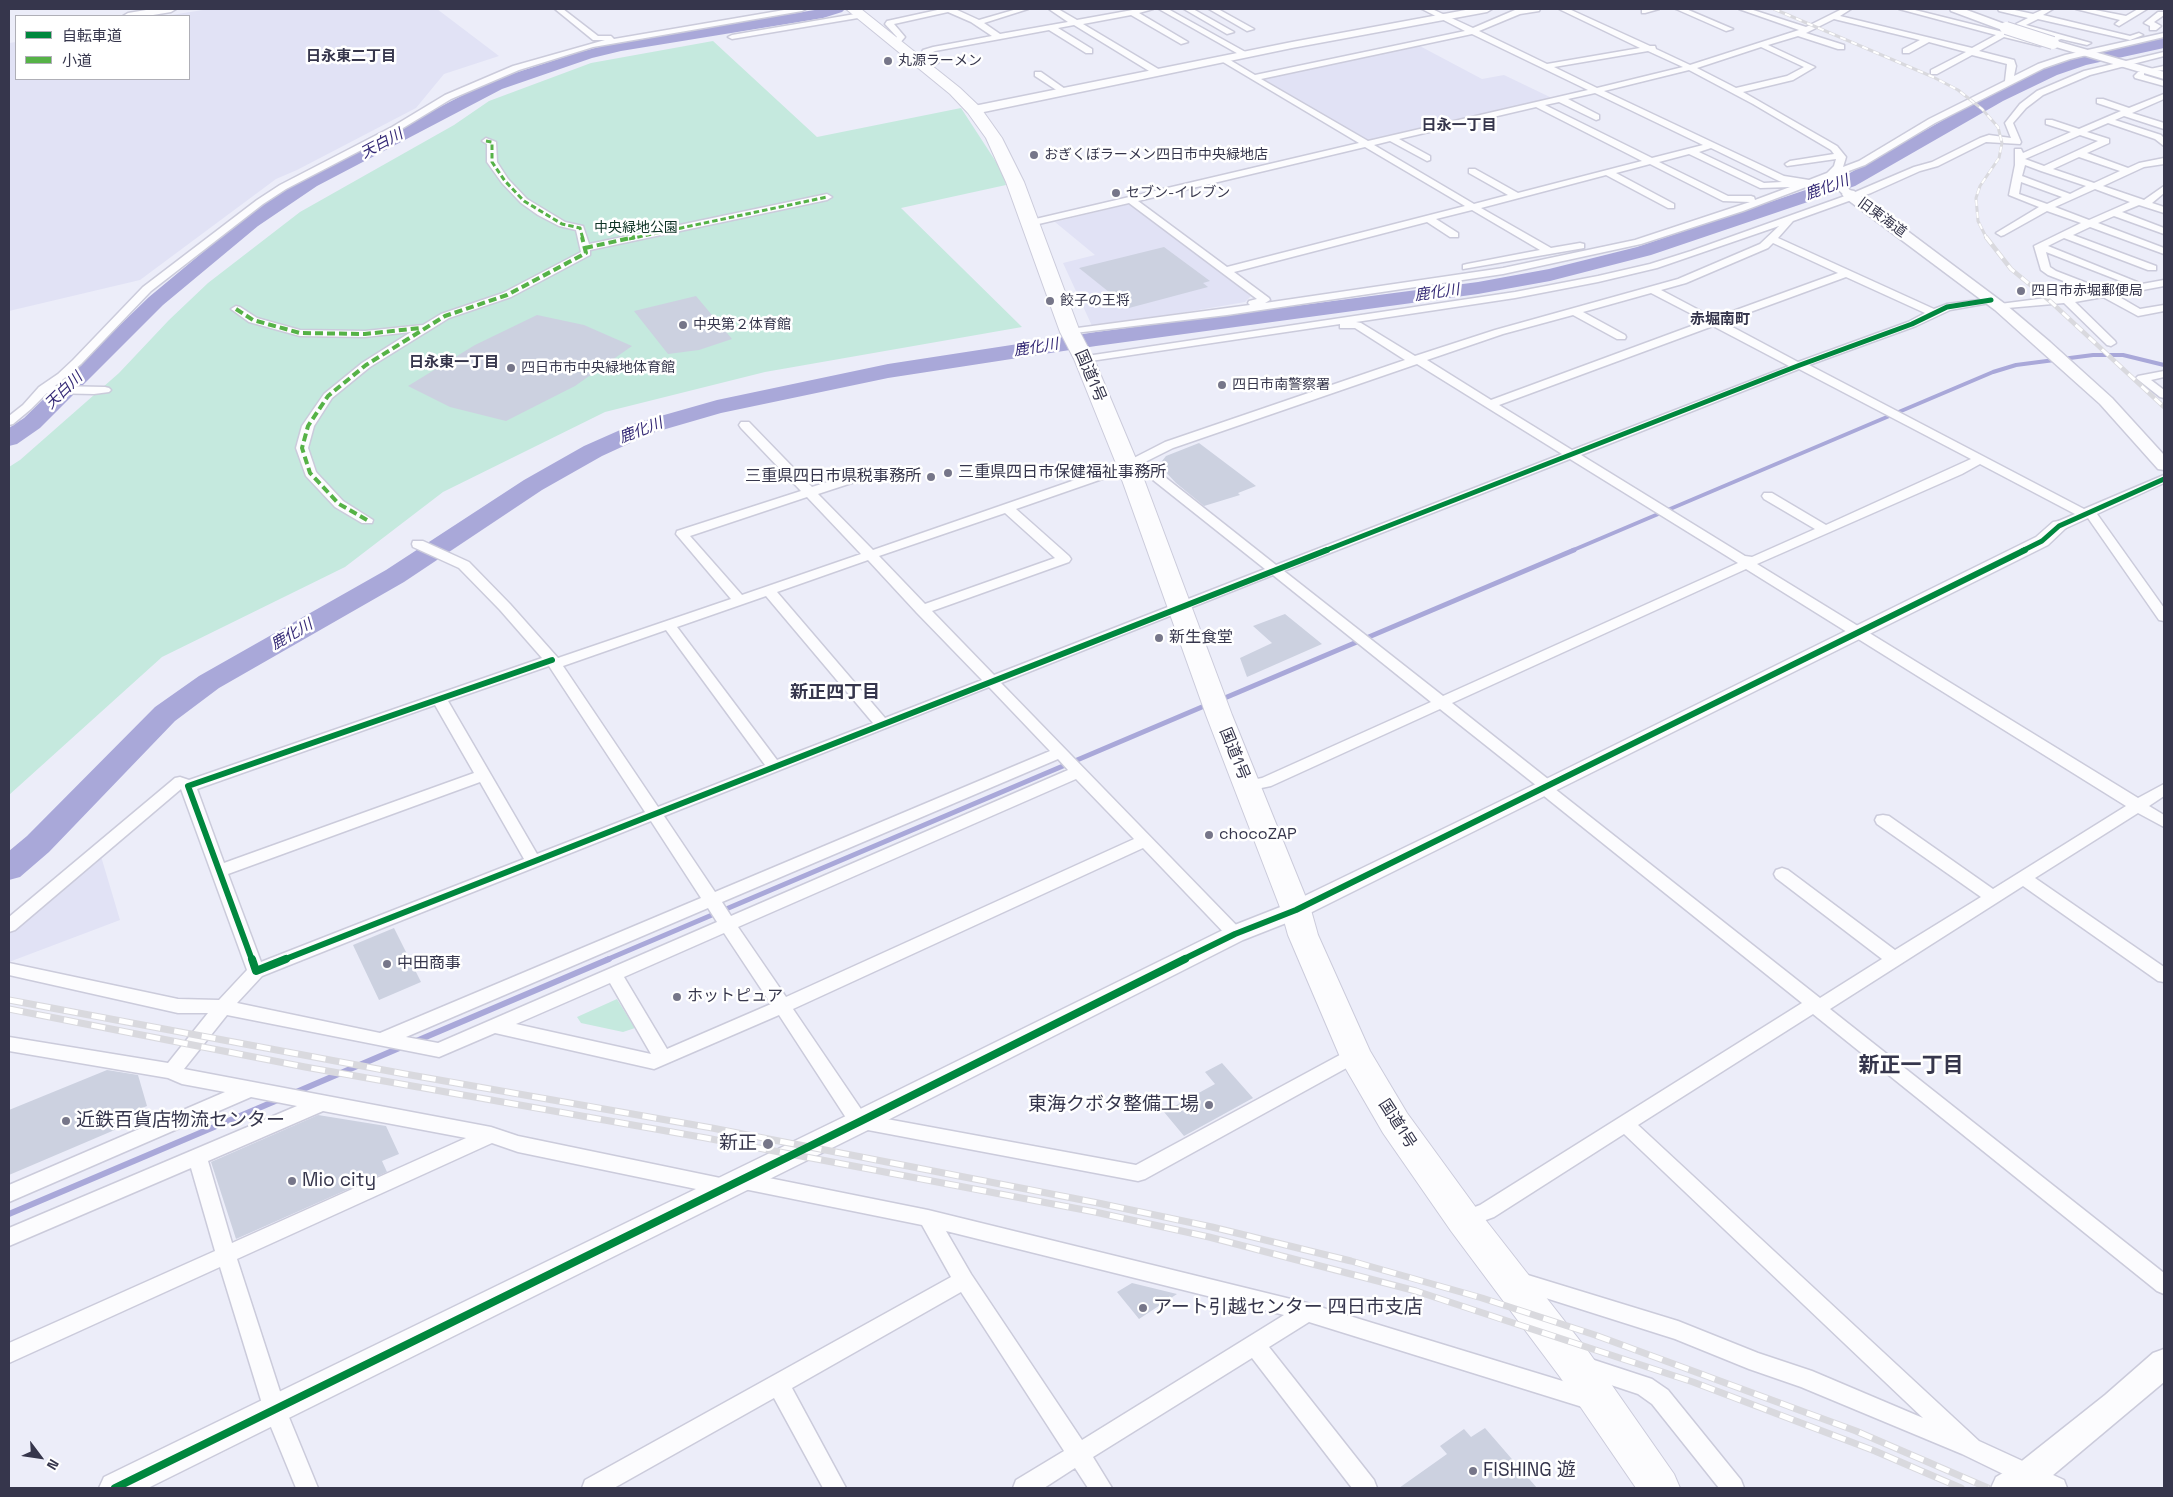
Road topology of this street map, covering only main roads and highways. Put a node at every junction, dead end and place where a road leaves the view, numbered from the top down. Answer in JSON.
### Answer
{"nodes":[{"id":1,"x":859,"y":12,"type":"edge"},
{"id":2,"x":1660,"y":1488,"type":"edge"}],
"edges":[{"from":1,"to":2,"type":"highway","name":"国道1号"}]}
